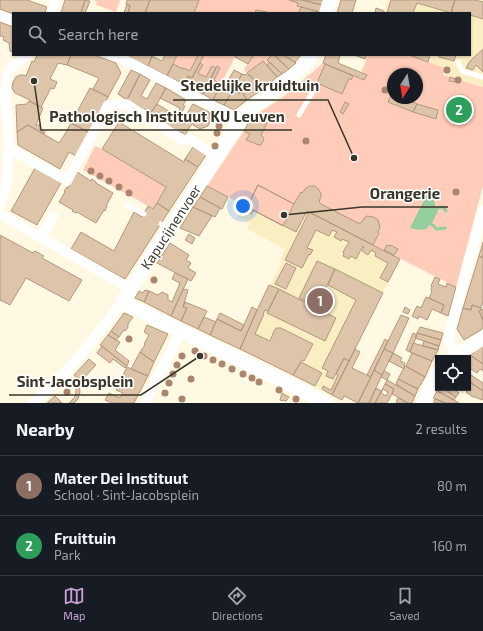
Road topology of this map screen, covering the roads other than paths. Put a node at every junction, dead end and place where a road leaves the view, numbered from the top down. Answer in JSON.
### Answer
{"nodes":[{"id":1,"x":55,"y":0,"type":"edge"},
{"id":2,"x":330,"y":0,"type":"edge"},
{"id":3,"x":51,"y":12,"type":"edge"},
{"id":4,"x":326,"y":12,"type":"edge"},
{"id":5,"x":0,"y":16,"type":"edge"},
{"id":6,"x":12,"y":20,"type":"edge"},
{"id":7,"x":26,"y":56,"type":"edge"},
{"id":8,"x":114,"y":56,"type":"edge"},
{"id":9,"x":311,"y":56,"type":"edge"},
{"id":10,"x":458,"y":62,"type":"dead end"},
{"id":11,"x":483,"y":77,"type":"edge"},
{"id":12,"x":312,"y":93,"type":"dead end"},
{"id":13,"x":299,"y":115,"type":"dead end"},
{"id":14,"x":240,"y":121,"type":"junction"},
{"id":15,"x":8,"y":148,"type":"junction"},
{"id":16,"x":217,"y":157,"type":"junction"},
{"id":17,"x":0,"y":204,"type":"edge"},
{"id":18,"x":127,"y":205,"type":"dead end"},
{"id":19,"x":483,"y":210,"type":"edge"},
{"id":20,"x":0,"y":214,"type":"edge"},
{"id":21,"x":144,"y":214,"type":"dead end"},
{"id":22,"x":54,"y":216,"type":"dead end"},
{"id":23,"x":41,"y":237,"type":"junction"},
{"id":24,"x":131,"y":289,"type":"junction"},
{"id":25,"x":122,"y":302,"type":"junction"},
{"id":26,"x":181,"y":331,"type":"junction"},
{"id":27,"x":483,"y":338,"type":"edge"},
{"id":28,"x":453,"y":355,"type":"edge"},
{"id":29,"x":455,"y":355,"type":"edge"},
{"id":30,"x":435,"y":377,"type":"edge"},
{"id":31,"x":33,"y":403,"type":"edge"},
{"id":32,"x":145,"y":403,"type":"edge"},
{"id":33,"x":325,"y":403,"type":"edge"},
{"id":34,"x":423,"y":403,"type":"edge"}],
"edges":[{"from":1,"to":3,"type":"street"},
{"from":2,"to":4,"type":"street"},
{"from":5,"to":6,"type":"street"},
{"from":7,"to":15,"type":"street"},
{"from":8,"to":14,"type":"street"},
{"from":9,"to":14,"type":"street","name":"Kapucijnenvoer"},
{"from":10,"to":11,"type":"lane"},
{"from":12,"to":13,"type":"lane"},
{"from":14,"to":16,"type":"street","name":"Kapucijnenvoer"},
{"from":15,"to":16,"type":"street"},
{"from":15,"to":17,"type":"street"},
{"from":16,"to":24,"type":"street","name":"Kapucijnenvoer"},
{"from":18,"to":21,"type":"lane"},
{"from":19,"to":28,"type":"street"},
{"from":20,"to":23,"type":"street"},
{"from":22,"to":23,"type":"street"},
{"from":23,"to":24,"type":"street"},
{"from":24,"to":25,"type":"street","name":"Kapucijnenvoer"},
{"from":25,"to":26,"type":"street"},
{"from":25,"to":31,"type":"street","name":"Kapucijnenvoer"},
{"from":26,"to":32,"type":"street"},
{"from":26,"to":33,"type":"street"},
{"from":27,"to":29,"type":"street"},
{"from":30,"to":34,"type":"street"}]}
